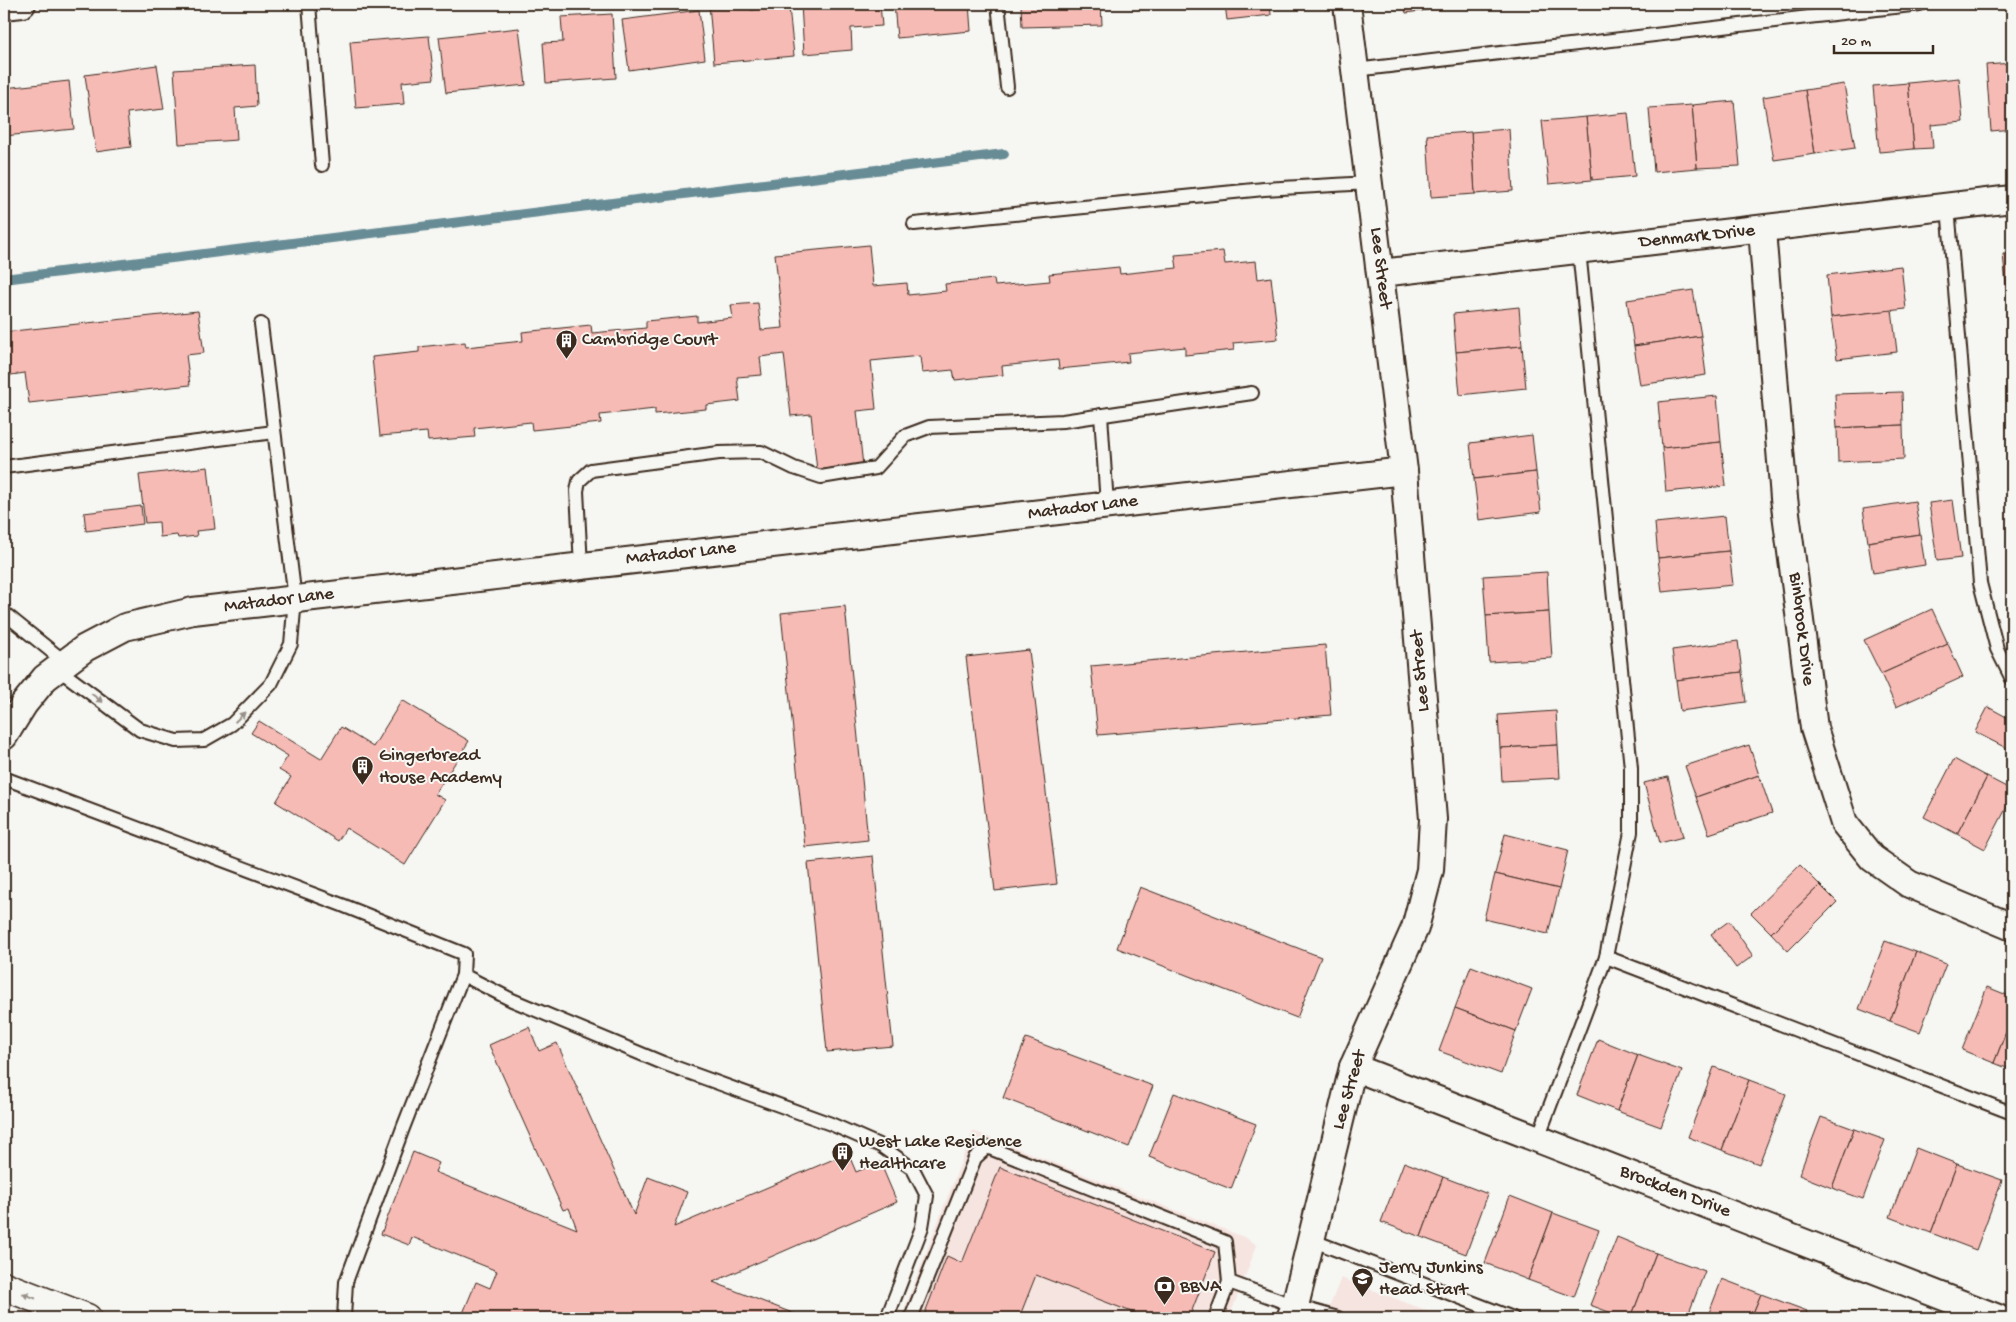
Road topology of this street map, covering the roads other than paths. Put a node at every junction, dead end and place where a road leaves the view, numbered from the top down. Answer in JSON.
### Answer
{"nodes":[{"id":1,"x":22,"y":4,"type":"edge"},
{"id":2,"x":309,"y":4,"type":"edge"},
{"id":3,"x":998,"y":4,"type":"edge"},
{"id":4,"x":1347,"y":4,"type":"edge"},
{"id":5,"x":1920,"y":4,"type":"edge"},
{"id":6,"x":4,"y":6,"type":"edge"},
{"id":7,"x":1356,"y":70,"type":"junction"},
{"id":8,"x":1007,"y":87,"type":"dead end"},
{"id":9,"x":322,"y":165,"type":"dead end"},
{"id":10,"x":1369,"y":183,"type":"junction"},
{"id":11,"x":2012,"y":200,"type":"edge"},
{"id":12,"x":1948,"y":207,"type":"junction"},
{"id":13,"x":914,"y":224,"type":"dead end"},
{"id":14,"x":1762,"y":230,"type":"junction"},
{"id":15,"x":1579,"y":250,"type":"junction"},
{"id":16,"x":1381,"y":272,"type":"junction"},
{"id":17,"x":261,"y":324,"type":"dead end"},
{"id":18,"x":1252,"y":393,"type":"dead end"},
{"id":19,"x":1100,"y":415,"type":"junction"},
{"id":20,"x":274,"y":432,"type":"junction"},
{"id":21,"x":4,"y":466,"type":"edge"},
{"id":22,"x":1404,"y":472,"type":"junction"},
{"id":23,"x":1106,"y":505,"type":"junction"},
{"id":24,"x":581,"y":566,"type":"junction"},
{"id":25,"x":295,"y":598,"type":"junction"},
{"id":26,"x":4,"y":613,"type":"edge"},
{"id":27,"x":62,"y":666,"type":"junction"},
{"id":28,"x":2012,"y":679,"type":"edge"},
{"id":29,"x":4,"y":736,"type":"edge"},
{"id":30,"x":4,"y":778,"type":"edge"},
{"id":31,"x":2012,"y":927,"type":"edge"},
{"id":32,"x":1606,"y":957,"type":"junction"},
{"id":33,"x":463,"y":975,"type":"junction"},
{"id":34,"x":1353,"y":1067,"type":"junction"},
{"id":35,"x":2012,"y":1113,"type":"edge"},
{"id":36,"x":1538,"y":1138,"type":"junction"},
{"id":37,"x":1311,"y":1240,"type":"junction"},
{"id":38,"x":1229,"y":1282,"type":"junction"},
{"id":39,"x":4,"y":1286,"type":"edge"},
{"id":40,"x":1293,"y":1312,"type":"edge"},
{"id":41,"x":87,"y":1318,"type":"edge"},
{"id":42,"x":344,"y":1318,"type":"edge"},
{"id":43,"x":886,"y":1318,"type":"edge"},
{"id":44,"x":911,"y":1318,"type":"edge"},
{"id":45,"x":1215,"y":1318,"type":"edge"},
{"id":46,"x":1338,"y":1318,"type":"edge"},
{"id":47,"x":1513,"y":1318,"type":"edge"},
{"id":48,"x":1998,"y":1318,"type":"edge"}],
"edges":[{"from":1,"to":6,"type":"street"},
{"from":2,"to":9,"type":"lane"},
{"from":3,"to":8,"type":"lane"},
{"from":4,"to":7,"type":"street","name":"Lee Street"},
{"from":5,"to":7,"type":"lane"},
{"from":7,"to":10,"type":"street","name":"Lee Street"},
{"from":10,"to":13,"type":"lane"},
{"from":10,"to":16,"type":"street","name":"Lee Street"},
{"from":11,"to":12,"type":"street","name":"Denmark Drive"},
{"from":12,"to":14,"type":"street","name":"Denmark Drive"},
{"from":12,"to":28,"type":"lane"},
{"from":14,"to":15,"type":"street","name":"Denmark Drive"},
{"from":14,"to":31,"type":"street","name":"Binbrook Drive"},
{"from":15,"to":16,"type":"street","name":"Denmark Drive"},
{"from":15,"to":32,"type":"lane"},
{"from":16,"to":22,"type":"street","name":"Lee Street"},
{"from":17,"to":20,"type":"lane"},
{"from":18,"to":19,"type":"lane"},
{"from":19,"to":23,"type":"lane"},
{"from":19,"to":24,"type":"lane"},
{"from":20,"to":21,"type":"lane"},
{"from":20,"to":25,"type":"lane"},
{"from":22,"to":23,"type":"street","name":"Matador Lane"},
{"from":22,"to":34,"type":"street","name":"Lee Street"},
{"from":23,"to":24,"type":"street","name":"Matador Lane"},
{"from":24,"to":25,"type":"street","name":"Matador Lane"},
{"from":25,"to":27,"type":"street","name":"Matador Lane"},
{"from":27,"to":25,"type":"lane","one_way":true},
{"from":26,"to":27,"type":"lane"},
{"from":27,"to":29,"type":"street","name":"Matador Lane"},
{"from":30,"to":33,"type":"lane"},
{"from":32,"to":35,"type":"lane"},
{"from":32,"to":36,"type":"lane"},
{"from":33,"to":42,"type":"lane"},
{"from":33,"to":43,"type":"lane"},
{"from":34,"to":36,"type":"street","name":"Brockden Drive"},
{"from":34,"to":37,"type":"street","name":"Lee Street"},
{"from":36,"to":48,"type":"street","name":"Brockden Drive"},
{"from":37,"to":40,"type":"street","name":"Lee Street"},
{"from":37,"to":47,"type":"lane"},
{"from":38,"to":40,"type":"lane"},
{"from":38,"to":44,"type":"lane"},
{"from":38,"to":45,"type":"lane"},
{"from":41,"to":39,"type":"main road","one_way":true},
{"from":40,"to":46,"type":"lane"}]}
